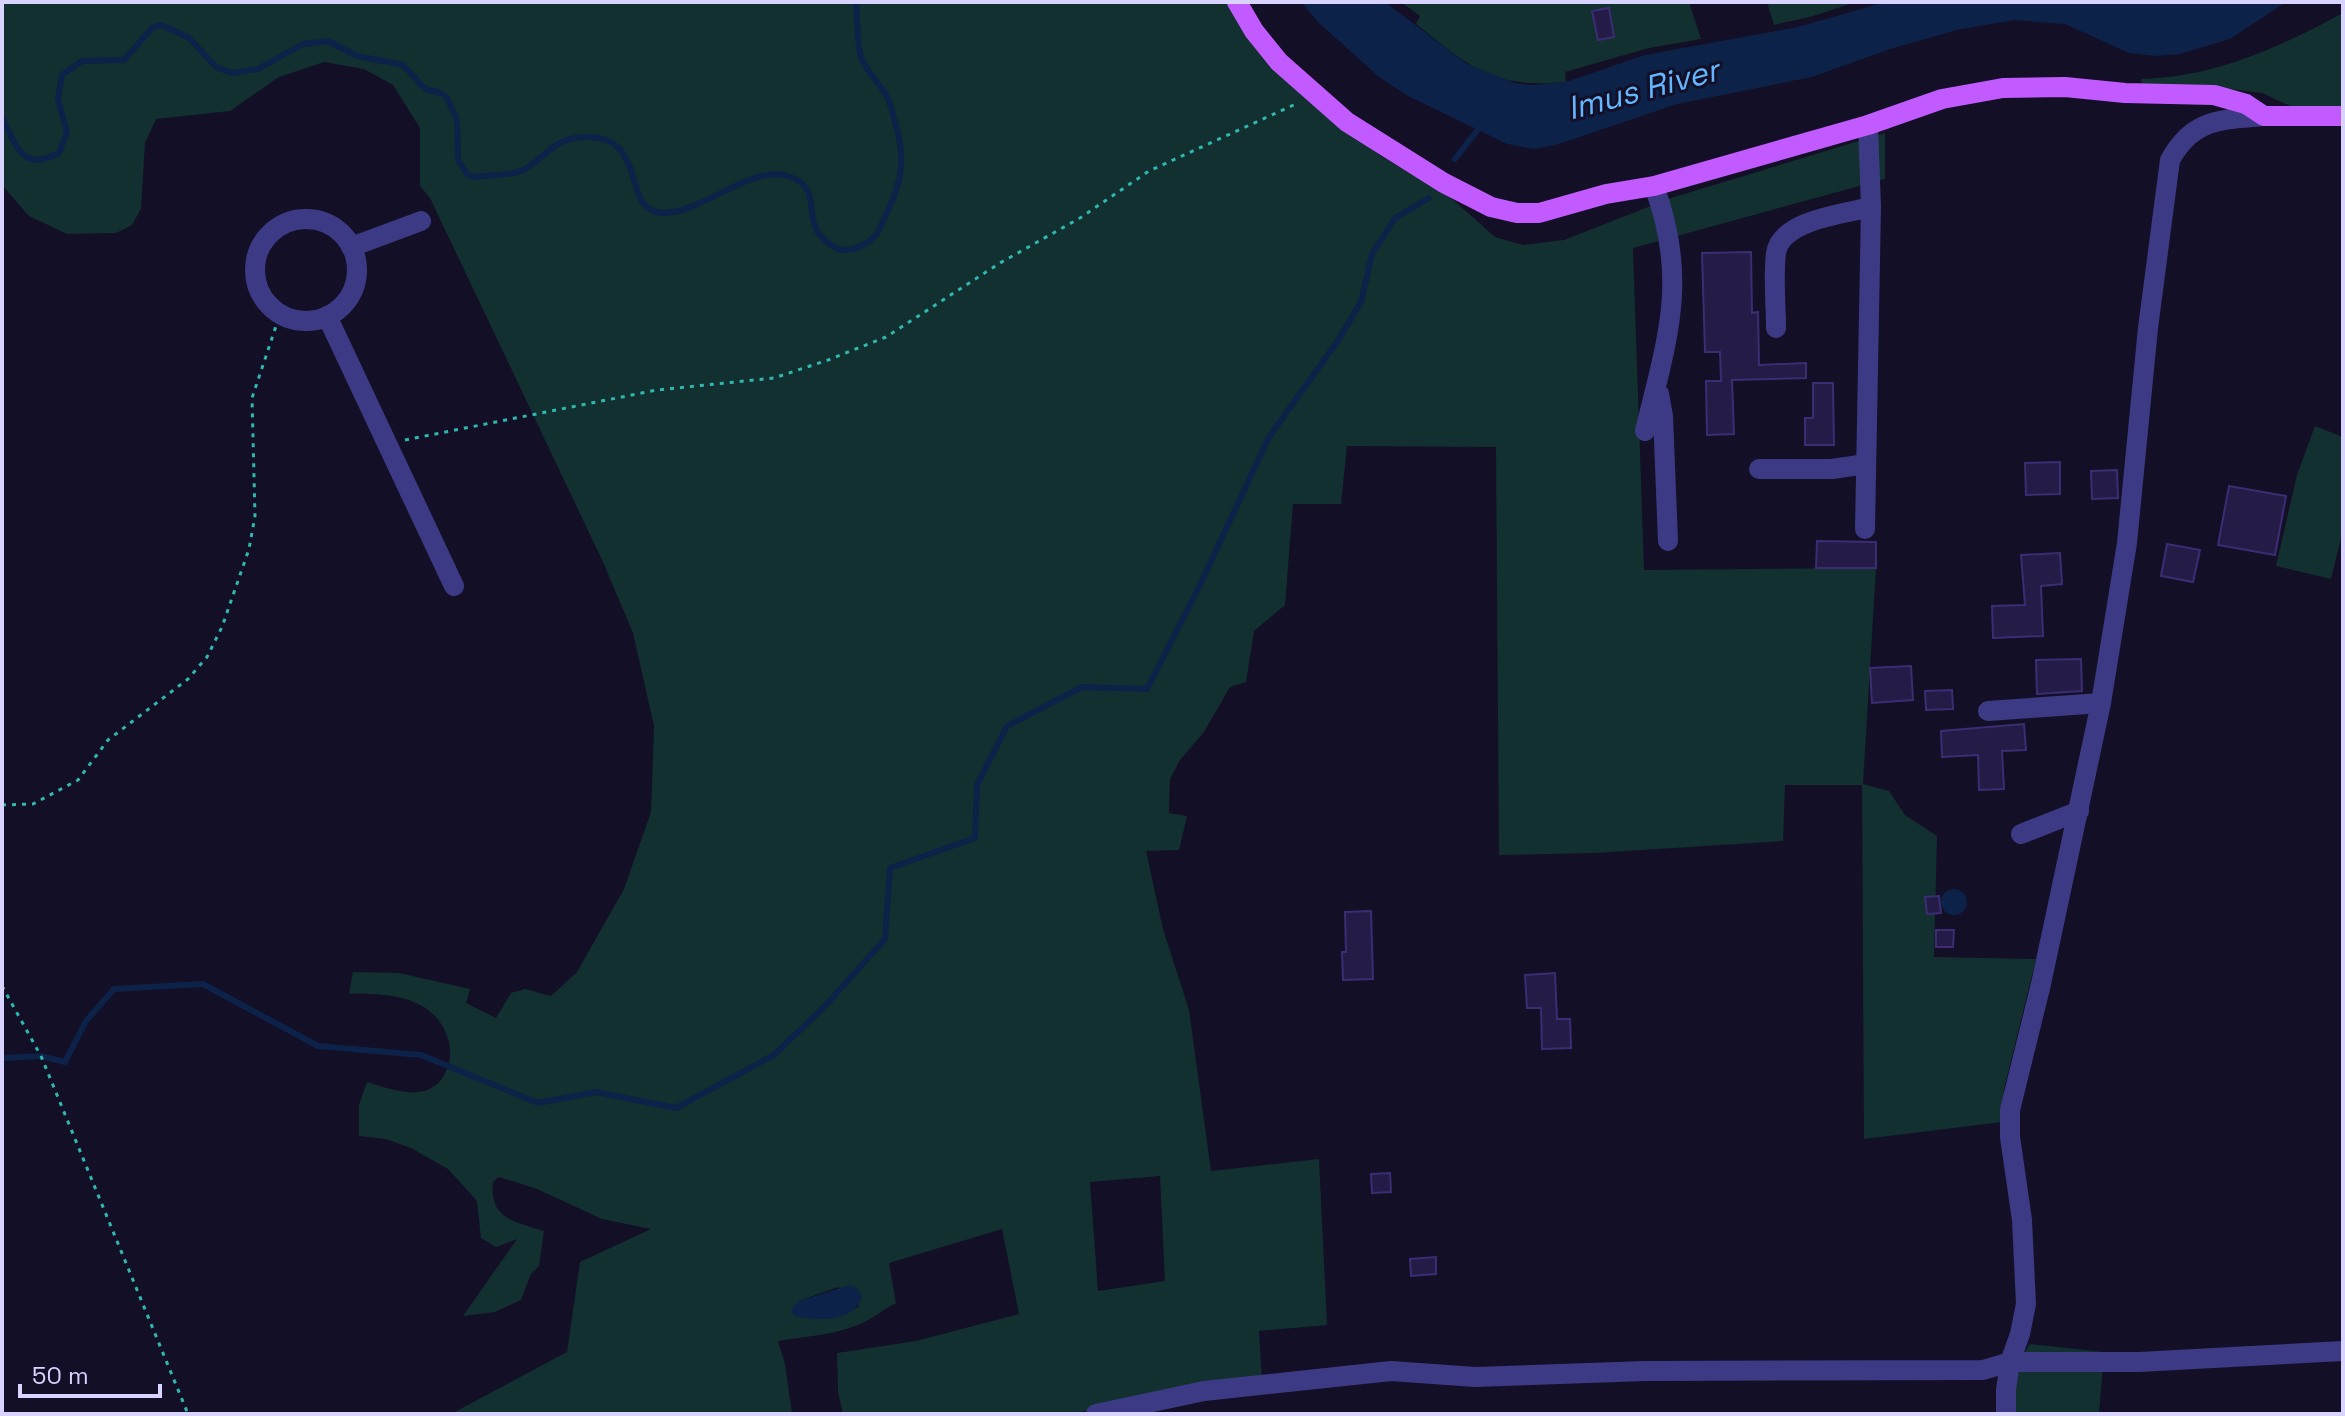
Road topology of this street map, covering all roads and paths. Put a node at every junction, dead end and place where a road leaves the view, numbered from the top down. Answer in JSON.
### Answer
{"nodes":[{"id":1,"x":1237,"y":2,"type":"edge"},
{"id":2,"x":1316,"y":95,"type":"junction"},
{"id":3,"x":2264,"y":116,"type":"junction"},
{"id":4,"x":2343,"y":116,"type":"edge"},
{"id":5,"x":1868,"y":125,"type":"junction"},
{"id":6,"x":1654,"y":186,"type":"junction"},
{"id":7,"x":1871,"y":207,"type":"junction"},
{"id":8,"x":421,"y":221,"type":"dead end"},
{"id":9,"x":351,"y":247,"type":"junction"},
{"id":10,"x":280,"y":314,"type":"junction"},
{"id":11,"x":327,"y":316,"type":"junction"},
{"id":12,"x":1776,"y":328,"type":"dead end"},
{"id":13,"x":1657,"y":383,"type":"junction"},
{"id":14,"x":1645,"y":431,"type":"dead end"},
{"id":15,"x":387,"y":443,"type":"junction"},
{"id":16,"x":1866,"y":464,"type":"junction"},
{"id":17,"x":1759,"y":469,"type":"dead end"},
{"id":18,"x":1865,"y":529,"type":"dead end"},
{"id":19,"x":1668,"y":541,"type":"dead end"},
{"id":20,"x":454,"y":586,"type":"dead end"},
{"id":21,"x":2101,"y":703,"type":"junction"},
{"id":22,"x":1988,"y":711,"type":"dead end"},
{"id":23,"x":2,"y":805,"type":"edge"},
{"id":24,"x":2079,"y":811,"type":"junction"},
{"id":25,"x":2021,"y":834,"type":"dead end"},
{"id":26,"x":2,"y":986,"type":"edge"},
{"id":27,"x":2343,"y":1351,"type":"edge"},
{"id":28,"x":2010,"y":1362,"type":"junction"},
{"id":29,"x":188,"y":1414,"type":"edge"},
{"id":30,"x":1096,"y":1414,"type":"edge"},
{"id":31,"x":2006,"y":1414,"type":"edge"}],
"edges":[{"from":1,"to":2,"type":"main road"},
{"from":2,"to":6,"type":"main road"},
{"from":2,"to":15,"type":"path"},
{"from":3,"to":4,"type":"main road"},
{"from":3,"to":5,"type":"main road"},
{"from":3,"to":21,"type":"street"},
{"from":5,"to":6,"type":"main road"},
{"from":5,"to":7,"type":"street"},
{"from":6,"to":13,"type":"street"},
{"from":7,"to":12,"type":"street"},
{"from":7,"to":16,"type":"street"},
{"from":8,"to":9,"type":"street"},
{"from":9,"to":10,"type":"street"},
{"from":9,"to":11,"type":"street"},
{"from":10,"to":11,"type":"street"},
{"from":10,"to":23,"type":"path"},
{"from":11,"to":15,"type":"street"},
{"from":13,"to":14,"type":"street"},
{"from":13,"to":19,"type":"street"},
{"from":15,"to":20,"type":"street"},
{"from":16,"to":17,"type":"street"},
{"from":16,"to":18,"type":"street"},
{"from":21,"to":22,"type":"street"},
{"from":21,"to":24,"type":"street"},
{"from":24,"to":25,"type":"street"},
{"from":24,"to":28,"type":"street"},
{"from":26,"to":29,"type":"path"},
{"from":27,"to":28,"type":"street"},
{"from":28,"to":30,"type":"street"},
{"from":28,"to":31,"type":"street"}]}
